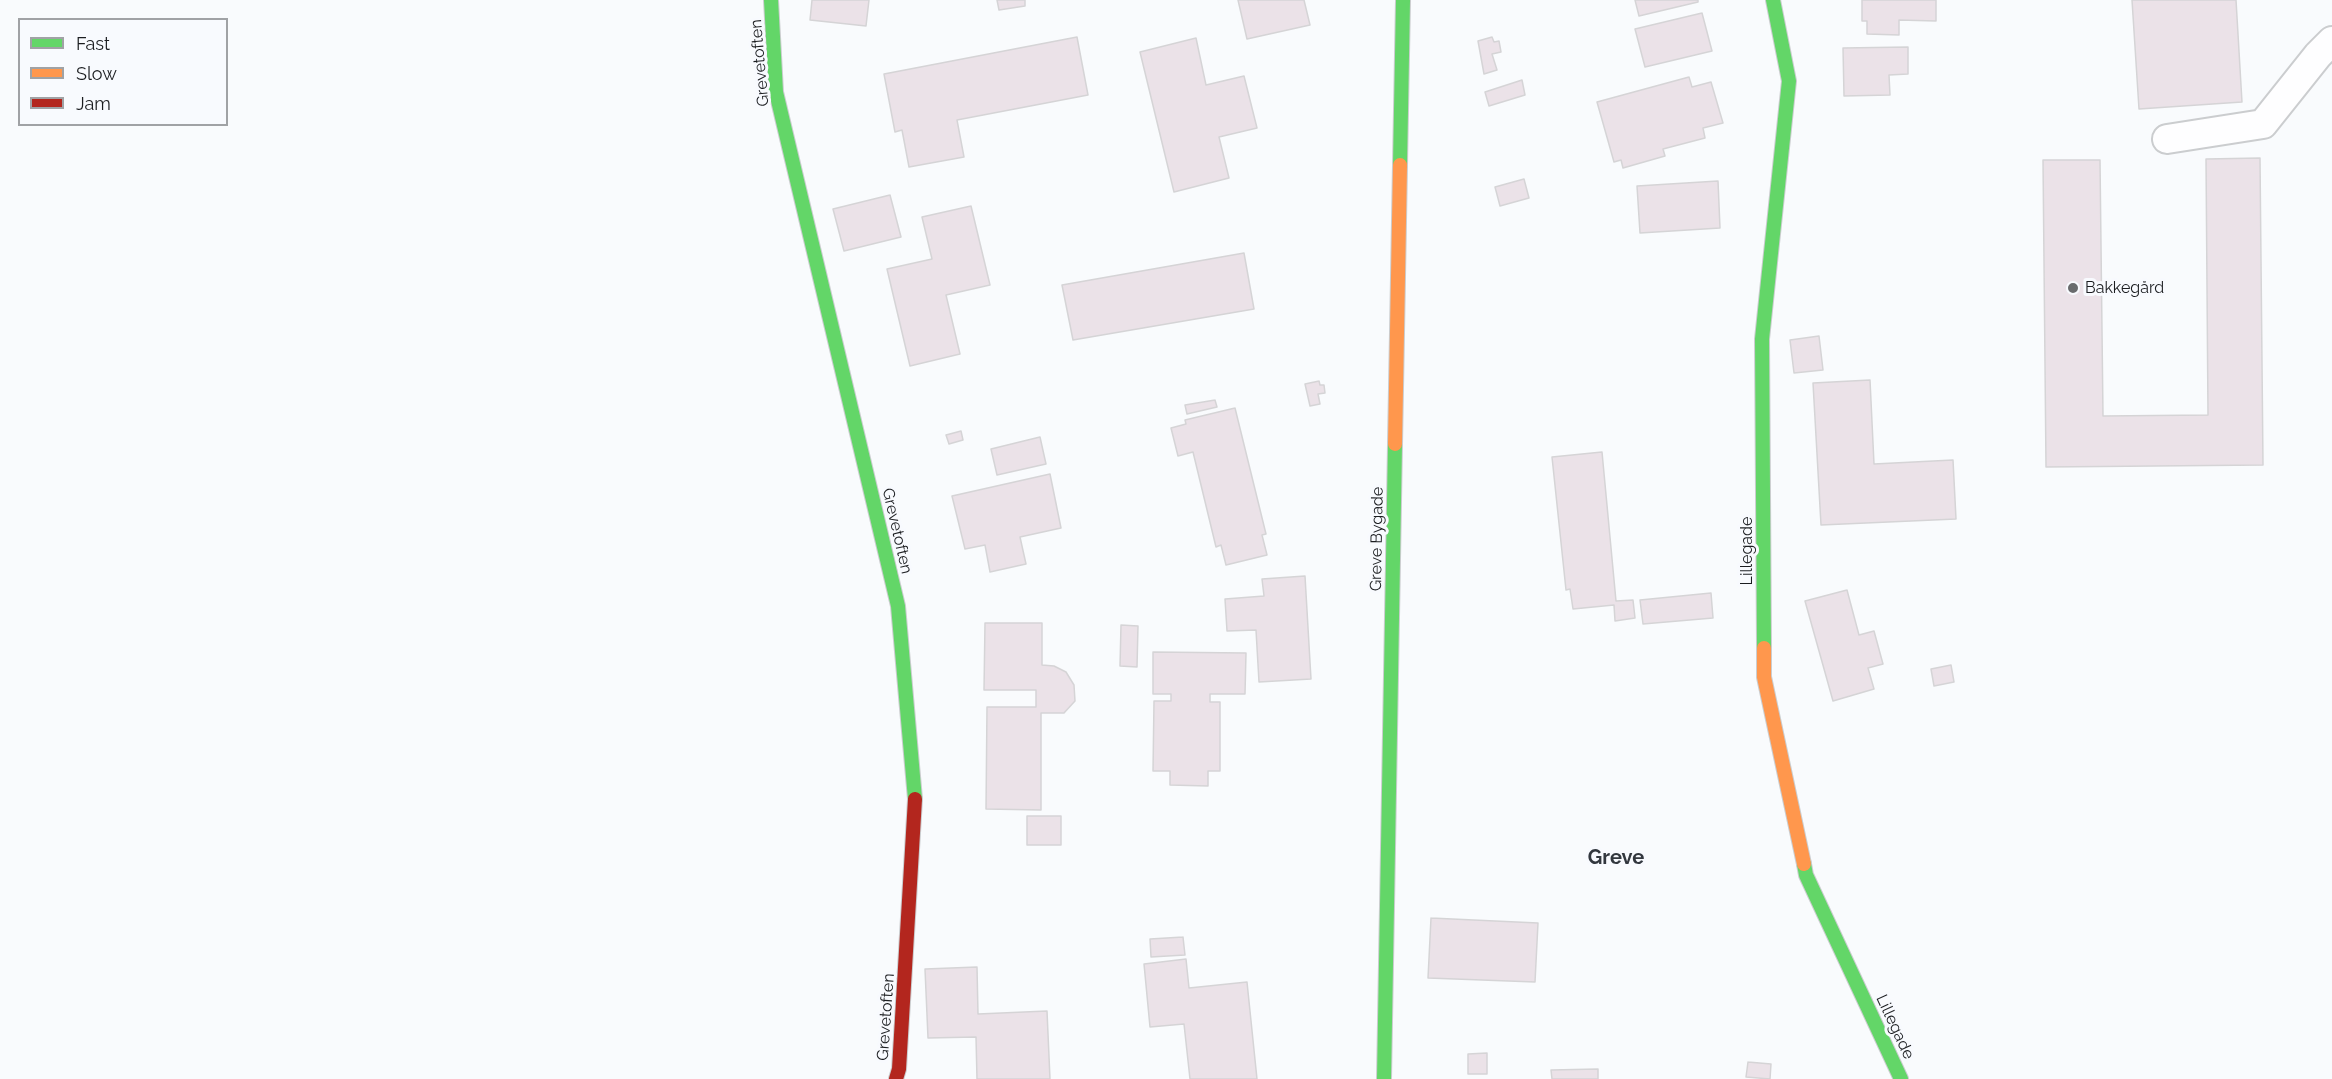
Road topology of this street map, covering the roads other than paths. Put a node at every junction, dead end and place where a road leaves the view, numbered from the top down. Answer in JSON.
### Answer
{"nodes":[{"id":1,"x":771,"y":0,"type":"edge"},
{"id":2,"x":1403,"y":0,"type":"edge"},
{"id":3,"x":1773,"y":0,"type":"edge"},
{"id":4,"x":2332,"y":41,"type":"edge"},
{"id":5,"x":2168,"y":139,"type":"dead end"},
{"id":6,"x":897,"y":1079,"type":"edge"},
{"id":7,"x":1383,"y":1079,"type":"edge"},
{"id":8,"x":1901,"y":1079,"type":"edge"}],
"edges":[{"from":1,"to":6,"type":"street","name":"Grevetoften"},
{"from":2,"to":7,"type":"street","name":"Greve Bygade"},
{"from":3,"to":8,"type":"street","name":"Lillegade"},
{"from":4,"to":5,"type":"lane"}]}
